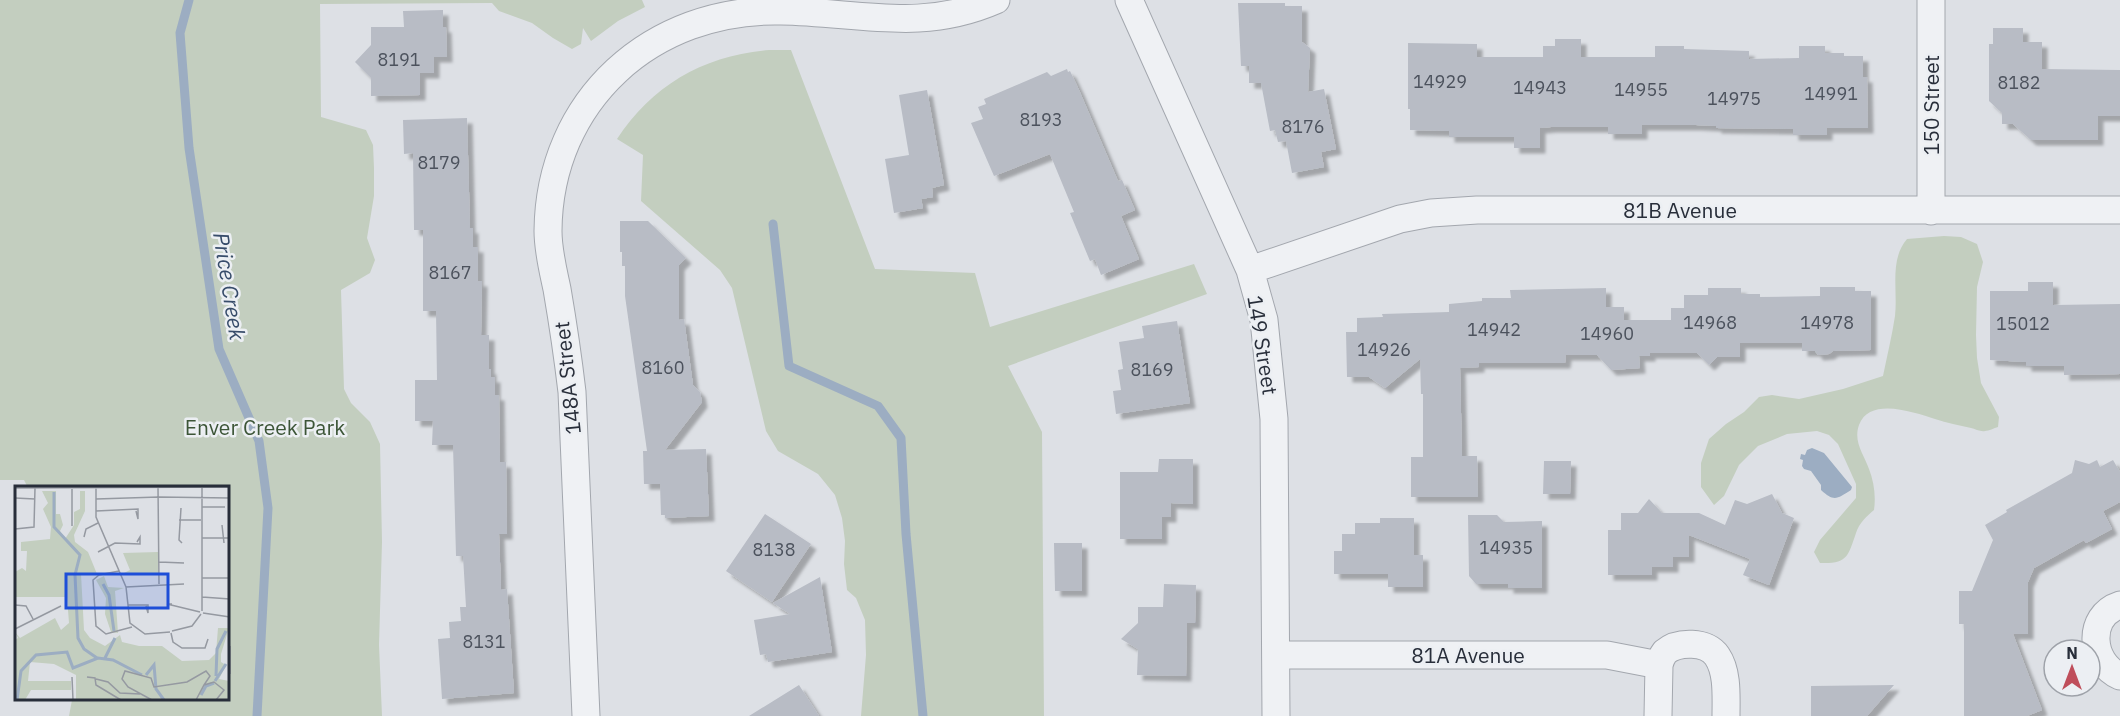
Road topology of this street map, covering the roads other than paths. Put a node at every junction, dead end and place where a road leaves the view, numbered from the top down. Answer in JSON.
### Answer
{"nodes":[{"id":1,"x":996,"y":0,"type":"edge"},
{"id":2,"x":1129,"y":0,"type":"edge"},
{"id":3,"x":1931,"y":0,"type":"edge"},
{"id":4,"x":2120,"y":210,"type":"edge"},
{"id":5,"x":1931,"y":211,"type":"junction"},
{"id":6,"x":1250,"y":270,"type":"junction"},
{"id":7,"x":2120,"y":605,"type":"edge"},
{"id":8,"x":1276,"y":655,"type":"junction"},
{"id":9,"x":1659,"y":665,"type":"junction"},
{"id":10,"x":2120,"y":676,"type":"edge"},
{"id":11,"x":586,"y":716,"type":"edge"},
{"id":12,"x":1276,"y":716,"type":"edge"},
{"id":13,"x":1658,"y":716,"type":"edge"},
{"id":14,"x":1726,"y":716,"type":"edge"}],
"edges":[{"from":1,"to":11,"type":"street","name":"148A Street"},
{"from":2,"to":6,"type":"street","name":"149 Street"},
{"from":3,"to":5,"type":"street","name":"150 Street"},
{"from":4,"to":5,"type":"street","name":"81B Avenue"},
{"from":5,"to":6,"type":"street","name":"81B Avenue"},
{"from":6,"to":8,"type":"street","name":"149 Street"},
{"from":7,"to":10,"type":"street"},
{"from":8,"to":9,"type":"street","name":"81A Avenue"},
{"from":8,"to":12,"type":"street","name":"149 Street"},
{"from":9,"to":13,"type":"street"},
{"from":9,"to":14,"type":"street"}]}
